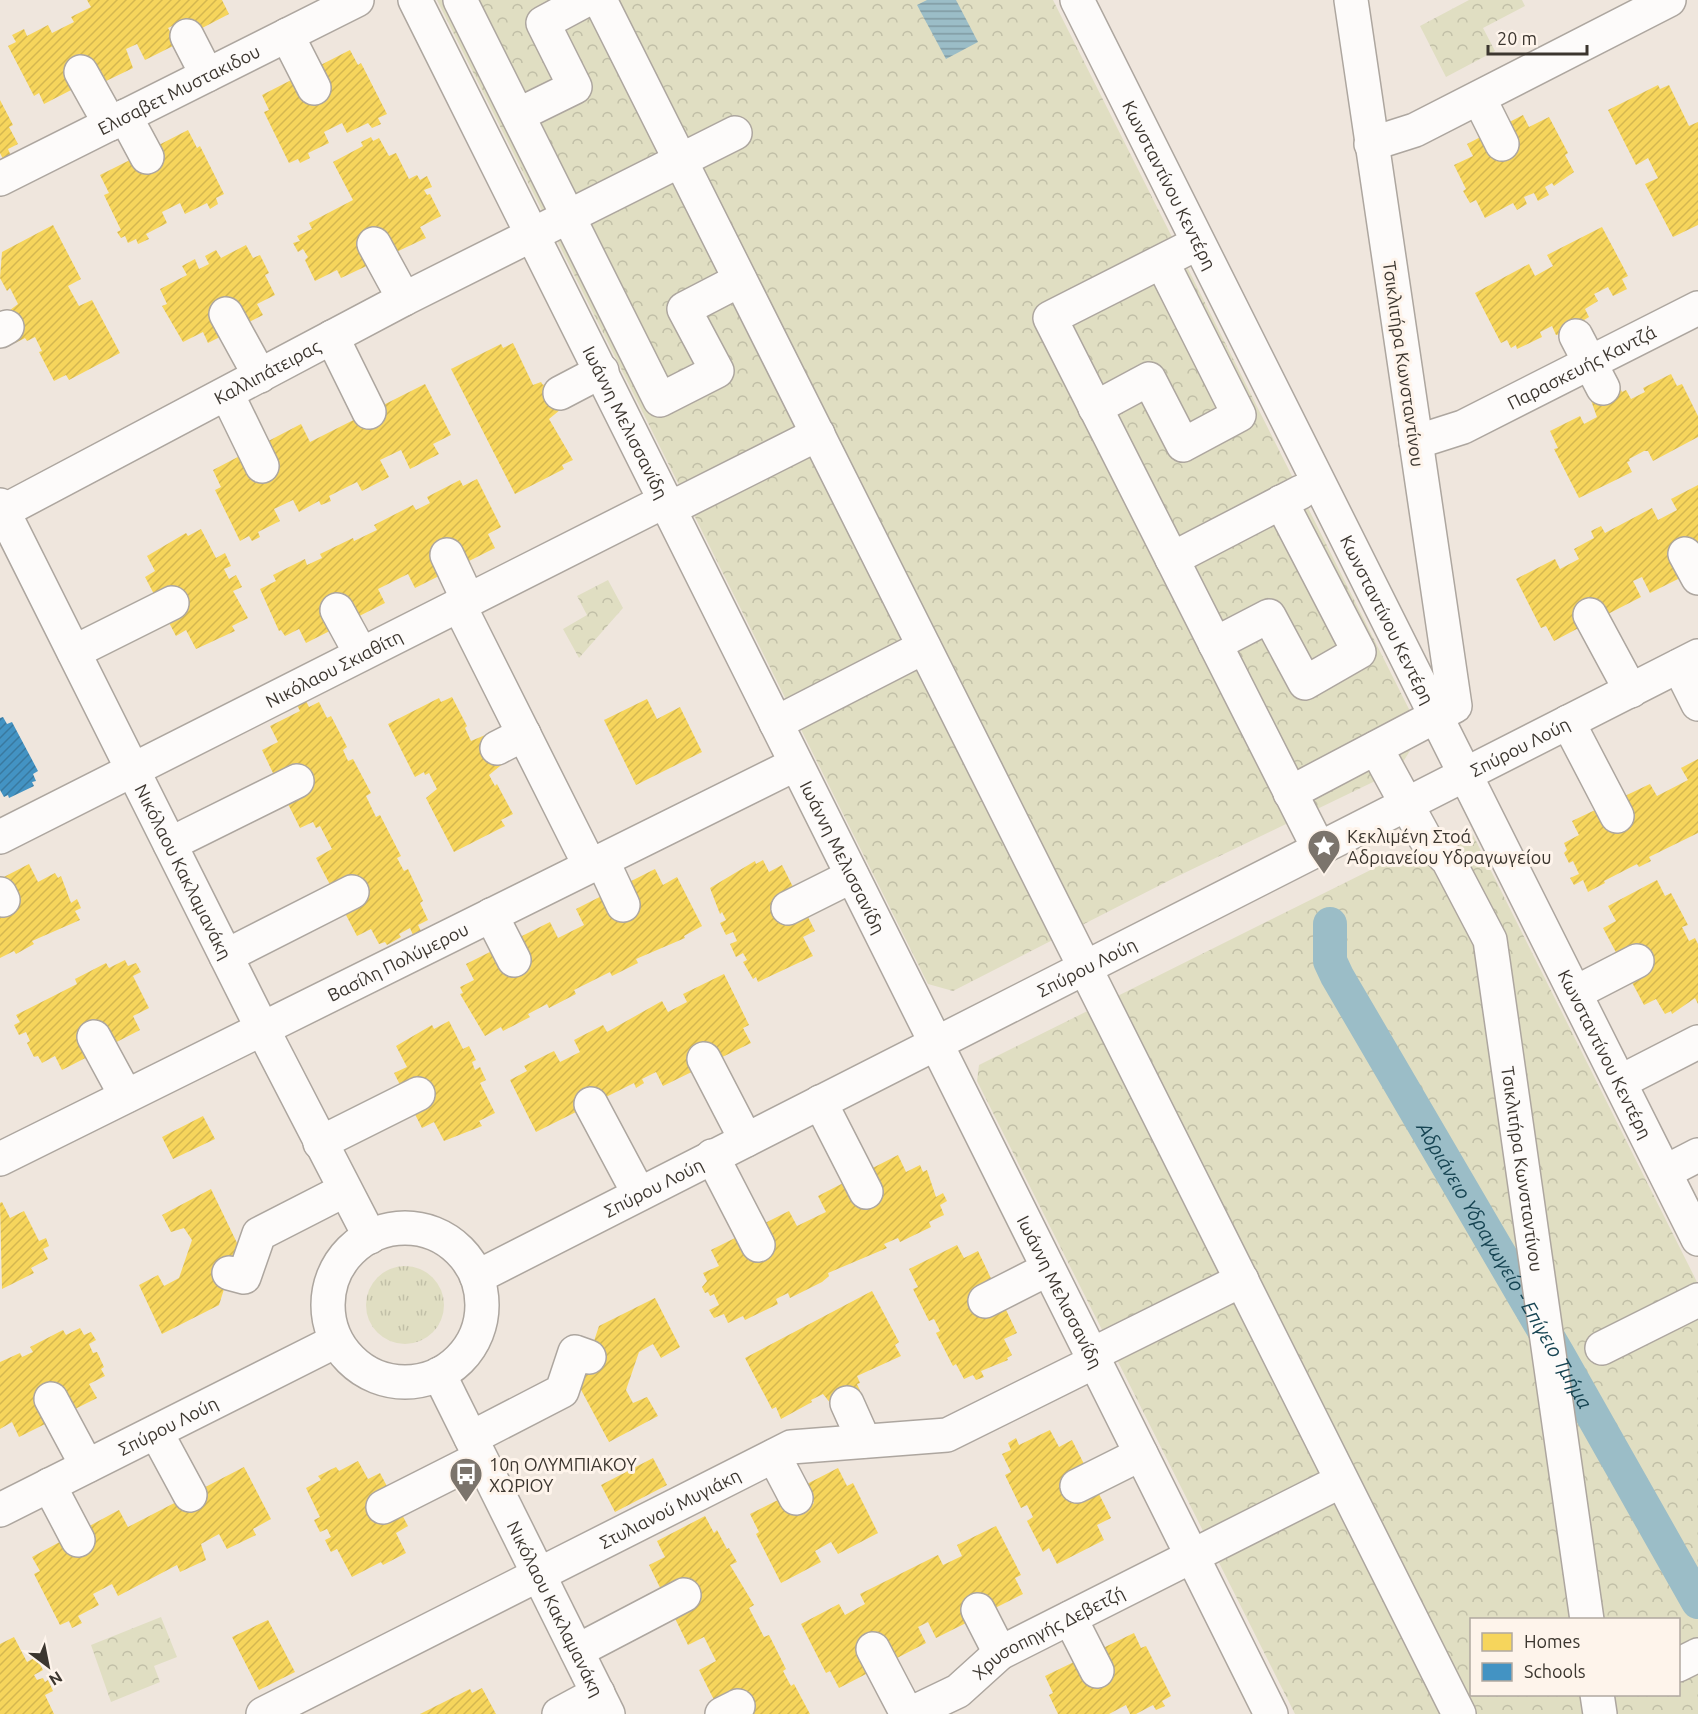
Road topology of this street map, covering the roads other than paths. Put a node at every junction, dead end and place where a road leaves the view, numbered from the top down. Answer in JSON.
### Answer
{"nodes":[{"id":1,"x":357,"y":0,"type":"edge"},
{"id":2,"x":415,"y":0,"type":"edge"},
{"id":3,"x":460,"y":0,"type":"edge"},
{"id":4,"x":586,"y":0,"type":"edge"},
{"id":5,"x":600,"y":0,"type":"edge"},
{"id":6,"x":1077,"y":0,"type":"edge"},
{"id":7,"x":1351,"y":0,"type":"edge"},
{"id":8,"x":1669,"y":0,"type":"edge"},
{"id":9,"x":287,"y":35,"type":"junction"},
{"id":10,"x":187,"y":36,"type":"dead end"},
{"id":11,"x":81,"y":72,"type":"dead end"},
{"id":12,"x":207,"y":75,"type":"junction"},
{"id":13,"x":314,"y":88,"type":"dead end"},
{"id":14,"x":1479,"y":98,"type":"junction"},
{"id":15,"x":518,"y":115,"type":"junction"},
{"id":16,"x":117,"y":120,"type":"junction"},
{"id":17,"x":735,"y":133,"type":"dead end"},
{"id":18,"x":1371,"y":144,"type":"junction"},
{"id":19,"x":1502,"y":144,"type":"dead end"},
{"id":20,"x":147,"y":157,"type":"dead end"},
{"id":21,"x":681,"y":161,"type":"junction"},
{"id":22,"x":0,"y":179,"type":"edge"},
{"id":23,"x":569,"y":217,"type":"junction"},
{"id":24,"x":533,"y":234,"type":"junction"},
{"id":25,"x":1198,"y":243,"type":"junction"},
{"id":26,"x":374,"y":244,"type":"dead end"},
{"id":27,"x":1162,"y":262,"type":"junction"},
{"id":28,"x":741,"y":280,"type":"junction"},
{"id":29,"x":404,"y":299,"type":"junction"},
{"id":30,"x":1698,"y":308,"type":"edge"},
{"id":31,"x":226,"y":314,"type":"dead end"},
{"id":32,"x":332,"y":337,"type":"junction"},
{"id":33,"x":602,"y":371,"type":"junction"},
{"id":34,"x":260,"y":376,"type":"junction"},
{"id":35,"x":560,"y":393,"type":"dead end"},
{"id":36,"x":226,"y":394,"type":"junction"},
{"id":37,"x":1095,"y":408,"type":"junction"},
{"id":38,"x":369,"y":412,"type":"dead end"},
{"id":39,"x":818,"y":434,"type":"junction"},
{"id":40,"x":1416,"y":442,"type":"junction"},
{"id":41,"x":262,"y":466,"type":"dead end"},
{"id":42,"x":1318,"y":483,"type":"junction"},
{"id":43,"x":1281,"y":502,"type":"junction"},
{"id":44,"x":669,"y":504,"type":"junction"},
{"id":45,"x":1,"y":510,"type":"edge"},
{"id":46,"x":447,"y":555,"type":"dead end"},
{"id":47,"x":1172,"y":559,"type":"junction"},
{"id":48,"x":464,"y":602,"type":"junction"},
{"id":49,"x":172,"y":603,"type":"dead end"},
{"id":50,"x":338,"y":610,"type":"dead end"},
{"id":51,"x":1590,"y":615,"type":"dead end"},
{"id":52,"x":1215,"y":644,"type":"junction"},
{"id":53,"x":924,"y":647,"type":"junction"},
{"id":54,"x":74,"y":652,"type":"junction"},
{"id":55,"x":361,"y":654,"type":"junction"},
{"id":56,"x":1689,"y":661,"type":"edge"},
{"id":57,"x":1631,"y":691,"type":"junction"},
{"id":58,"x":1698,"y":704,"type":"edge"},
{"id":59,"x":1436,"y":717,"type":"junction"},
{"id":60,"x":776,"y":723,"type":"junction"},
{"id":61,"x":1568,"y":723,"type":"junction"},
{"id":62,"x":1376,"y":748,"type":"junction"},
{"id":63,"x":796,"y":764,"type":"junction"},
{"id":64,"x":132,"y":769,"type":"junction"},
{"id":65,"x":1466,"y":774,"type":"junction"},
{"id":66,"x":297,"y":781,"type":"dead end"},
{"id":67,"x":1290,"y":793,"type":"junction"},
{"id":68,"x":1407,"y":804,"type":"junction"},
{"id":69,"x":1617,"y":816,"type":"dead end"},
{"id":70,"x":0,"y":837,"type":"edge"},
{"id":71,"x":170,"y":844,"type":"junction"},
{"id":72,"x":1319,"y":849,"type":"junction"},
{"id":73,"x":596,"y":863,"type":"junction"},
{"id":74,"x":852,"y":876,"type":"junction"},
{"id":75,"x":352,"y":891,"type":"dead end"},
{"id":76,"x":623,"y":905,"type":"dead end"},
{"id":77,"x":788,"y":908,"type":"dead end"},
{"id":78,"x":491,"y":915,"type":"junction"},
{"id":79,"x":226,"y":956,"type":"junction"},
{"id":80,"x":514,"y":960,"type":"dead end"},
{"id":81,"x":1637,"y":961,"type":"dead end"},
{"id":82,"x":1086,"y":967,"type":"junction"},
{"id":83,"x":1575,"y":993,"type":"junction"},
{"id":84,"x":262,"y":1028,"type":"junction"},
{"id":85,"x":94,"y":1037,"type":"dead end"},
{"id":86,"x":1698,"y":1042,"type":"edge"},
{"id":87,"x":935,"y":1044,"type":"junction"},
{"id":88,"x":704,"y":1059,"type":"dead end"},
{"id":89,"x":1620,"y":1082,"type":"junction"},
{"id":90,"x":418,"y":1095,"type":"dead end"},
{"id":91,"x":126,"y":1096,"type":"junction"},
{"id":92,"x":820,"y":1102,"type":"junction"},
{"id":93,"x":591,"y":1104,"type":"dead end"},
{"id":94,"x":746,"y":1140,"type":"junction"},
{"id":95,"x":320,"y":1143,"type":"junction"},
{"id":96,"x":1698,"y":1155,"type":"edge"},
{"id":97,"x":712,"y":1156,"type":"junction"},
{"id":98,"x":0,"y":1159,"type":"edge"},
{"id":99,"x":1665,"y":1172,"type":"junction"},
{"id":100,"x":345,"y":1191,"type":"junction"},
{"id":101,"x":866,"y":1192,"type":"dead end"},
{"id":102,"x":639,"y":1194,"type":"junction"},
{"id":103,"x":370,"y":1237,"type":"junction"},
{"id":104,"x":1698,"y":1239,"type":"edge"},
{"id":105,"x":758,"y":1245,"type":"dead end"},
{"id":106,"x":1048,"y":1269,"type":"junction"},
{"id":107,"x":229,"y":1273,"type":"dead end"},
{"id":108,"x":477,"y":1276,"type":"junction"},
{"id":109,"x":1242,"y":1280,"type":"junction"},
{"id":110,"x":1698,"y":1300,"type":"edge"},
{"id":111,"x":985,"y":1301,"type":"dead end"},
{"id":112,"x":336,"y":1341,"type":"junction"},
{"id":113,"x":1602,"y":1348,"type":"dead end"},
{"id":114,"x":590,"y":1357,"type":"dead end"},
{"id":115,"x":1093,"y":1359,"type":"junction"},
{"id":116,"x":439,"y":1374,"type":"junction"},
{"id":117,"x":51,"y":1399,"type":"dead end"},
{"id":118,"x":847,"y":1403,"type":"dead end"},
{"id":119,"x":156,"y":1432,"type":"junction"},
{"id":120,"x":864,"y":1441,"type":"junction"},
{"id":121,"x":476,"y":1448,"type":"junction"},
{"id":122,"x":1141,"y":1454,"type":"junction"},
{"id":123,"x":774,"y":1456,"type":"junction"},
{"id":124,"x":87,"y":1466,"type":"junction"},
{"id":125,"x":1341,"y":1481,"type":"junction"},
{"id":126,"x":49,"y":1485,"type":"junction"},
{"id":127,"x":1077,"y":1486,"type":"dead end"},
{"id":128,"x":190,"y":1495,"type":"dead end"},
{"id":129,"x":796,"y":1498,"type":"dead end"},
{"id":130,"x":383,"y":1507,"type":"dead end"},
{"id":131,"x":0,"y":1510,"type":"edge"},
{"id":132,"x":78,"y":1540,"type":"dead end"},
{"id":133,"x":1192,"y":1556,"type":"junction"},
{"id":134,"x":538,"y":1574,"type":"junction"},
{"id":135,"x":684,"y":1595,"type":"dead end"},
{"id":136,"x":978,"y":1610,"type":"dead end"},
{"id":137,"x":1070,"y":1618,"type":"junction"},
{"id":138,"x":1587,"y":1618,"type":"edge"},
{"id":139,"x":873,"y":1650,"type":"dead end"},
{"id":140,"x":577,"y":1651,"type":"junction"},
{"id":141,"x":1000,"y":1653,"type":"junction"},
{"id":142,"x":1698,"y":1655,"type":"edge"},
{"id":143,"x":1680,"y":1664,"type":"edge"},
{"id":144,"x":1097,"y":1671,"type":"dead end"},
{"id":145,"x":1597,"y":1696,"type":"edge"},
{"id":146,"x":603,"y":1704,"type":"edge"},
{"id":147,"x":298,"y":1706,"type":"edge"},
{"id":148,"x":262,"y":1714,"type":"edge"},
{"id":149,"x":559,"y":1714,"type":"edge"},
{"id":150,"x":908,"y":1714,"type":"edge"},
{"id":151,"x":1271,"y":1714,"type":"edge"},
{"id":152,"x":1459,"y":1714,"type":"edge"},
{"id":153,"x":1600,"y":1714,"type":"edge"}],
"edges":[{"from":1,"to":9,"type":"street","name":"Ελισαβετ Μυστακιδου"},
{"from":2,"to":24,"type":"street","name":"Ιωάννη Μελισσανίδη"},
{"from":3,"to":15,"type":"street"},
{"from":4,"to":15,"type":"street"},
{"from":5,"to":21,"type":"street"},
{"from":6,"to":25,"type":"street","name":"Κωνσταντίνου Κεντέρη"},
{"from":7,"to":18,"type":"street","name":"Τσικλιτήρα Κωνσταντίνου"},
{"from":8,"to":14,"type":"street"},
{"from":9,"to":12,"type":"street","name":"Ελισαβετ Μυστακιδου"},
{"from":9,"to":13,"type":"street"},
{"from":10,"to":12,"type":"street"},
{"from":11,"to":16,"type":"street"},
{"from":12,"to":16,"type":"street","name":"Ελισαβετ Μυστακιδου"},
{"from":14,"to":18,"type":"street"},
{"from":14,"to":19,"type":"street"},
{"from":15,"to":23,"type":"street"},
{"from":16,"to":20,"type":"street"},
{"from":16,"to":22,"type":"street","name":"Ελισαβετ Μυστακιδου"},
{"from":17,"to":21,"type":"street","name":"Καλλιπάτειρας"},
{"from":18,"to":40,"type":"street","name":"Τσικλιτήρα Κωνσταντίνου"},
{"from":21,"to":23,"type":"street","name":"Καλλιπάτειρας"},
{"from":21,"to":28,"type":"street"},
{"from":23,"to":24,"type":"street","name":"Καλλιπάτειρας"},
{"from":23,"to":28,"type":"street"},
{"from":24,"to":29,"type":"street","name":"Καλλιπάτειρας"},
{"from":24,"to":33,"type":"street","name":"Ιωάννη Μελισσανίδη"},
{"from":25,"to":27,"type":"street"},
{"from":25,"to":42,"type":"street","name":"Κωνσταντίνου Κεντέρη"},
{"from":26,"to":29,"type":"street"},
{"from":27,"to":37,"type":"street"},
{"from":27,"to":37,"type":"street"},
{"from":28,"to":39,"type":"street"},
{"from":29,"to":32,"type":"street","name":"Καλλιπάτειρας"},
{"from":30,"to":40,"type":"street","name":"Παρασκευής Καντζά"},
{"from":31,"to":34,"type":"street"},
{"from":32,"to":34,"type":"street","name":"Καλλιπάτειρας"},
{"from":32,"to":38,"type":"street"},
{"from":33,"to":35,"type":"street"},
{"from":33,"to":44,"type":"street","name":"Ιωάννη Μελισσανίδη"},
{"from":34,"to":36,"type":"street","name":"Καλλιπάτειρας"},
{"from":36,"to":41,"type":"street"},
{"from":36,"to":45,"type":"street","name":"Καλλιπάτειρας"},
{"from":37,"to":47,"type":"street"},
{"from":39,"to":44,"type":"street","name":"Νικόλαου Σκιαθίτη"},
{"from":39,"to":53,"type":"street"},
{"from":40,"to":59,"type":"street","name":"Τσικλιτήρα Κωνσταντίνου"},
{"from":42,"to":43,"type":"street"},
{"from":42,"to":59,"type":"street","name":"Κωνσταντίνου Κεντέρη"},
{"from":43,"to":47,"type":"street"},
{"from":43,"to":52,"type":"street"},
{"from":44,"to":48,"type":"street","name":"Νικόλαου Σκιαθίτη"},
{"from":44,"to":60,"type":"street","name":"Ιωάννη Μελισσανίδη"},
{"from":45,"to":54,"type":"street","name":"Νικόλαου Κακλαμανάκη"},
{"from":46,"to":48,"type":"street"},
{"from":47,"to":52,"type":"street"},
{"from":48,"to":55,"type":"street","name":"Νικόλαου Σκιαθίτη"},
{"from":48,"to":73,"type":"street"},
{"from":49,"to":54,"type":"street"},
{"from":50,"to":55,"type":"street"},
{"from":51,"to":57,"type":"street"},
{"from":52,"to":67,"type":"street"},
{"from":53,"to":60,"type":"street"},
{"from":53,"to":82,"type":"street"},
{"from":54,"to":64,"type":"street","name":"Νικόλαου Κακλαμανάκη"},
{"from":55,"to":64,"type":"street","name":"Νικόλαου Σκιαθίτη"},
{"from":56,"to":57,"type":"street","name":"Σπύρου Λούη"},
{"from":56,"to":58,"type":"street"},
{"from":57,"to":61,"type":"street","name":"Σπύρου Λούη"},
{"from":59,"to":62,"type":"street"},
{"from":59,"to":65,"type":"street","name":"Κωνσταντίνου Κεντέρη"},
{"from":60,"to":63,"type":"street","name":"Ιωάννη Μελισσανίδη"},
{"from":61,"to":65,"type":"street","name":"Σπύρου Λούη"},
{"from":61,"to":69,"type":"street"},
{"from":62,"to":67,"type":"street"},
{"from":62,"to":68,"type":"street","name":"Τσικλιτήρα Κωνσταντίνου"},
{"from":63,"to":73,"type":"street","name":"Βασίλη Πολύμερου"},
{"from":63,"to":74,"type":"street","name":"Ιωάννη Μελισσανίδη"},
{"from":64,"to":70,"type":"street","name":"Νικόλαου Σκιαθίτη"},
{"from":64,"to":71,"type":"street","name":"Νικόλαου Κακλαμανάκη"},
{"from":65,"to":68,"type":"street","name":"Σπύρου Λούη"},
{"from":65,"to":83,"type":"street","name":"Κωνσταντίνου Κεντέρη"},
{"from":66,"to":71,"type":"street"},
{"from":67,"to":72,"type":"street"},
{"from":68,"to":72,"type":"street","name":"Σπύρου Λούη"},
{"from":68,"to":138,"type":"street","name":"Τσικλιτήρα Κωνσταντίνου"},
{"from":71,"to":79,"type":"street","name":"Νικόλαου Κακλαμανάκη"},
{"from":72,"to":82,"type":"street","name":"Σπύρου Λούη"},
{"from":73,"to":76,"type":"street"},
{"from":73,"to":78,"type":"street","name":"Βασίλη Πολύμερου"},
{"from":74,"to":77,"type":"street"},
{"from":74,"to":87,"type":"street","name":"Ιωάννη Μελισσανίδη"},
{"from":75,"to":79,"type":"street"},
{"from":78,"to":80,"type":"street"},
{"from":78,"to":84,"type":"street","name":"Βασίλη Πολύμερου"},
{"from":79,"to":84,"type":"street","name":"Νικόλαου Κακλαμανάκη"},
{"from":81,"to":83,"type":"street"},
{"from":82,"to":87,"type":"street","name":"Σπύρου Λούη"},
{"from":82,"to":109,"type":"street"},
{"from":83,"to":89,"type":"street","name":"Κωνσταντίνου Κεντέρη"},
{"from":84,"to":91,"type":"street","name":"Βασίλη Πολύμερου"},
{"from":84,"to":95,"type":"street","name":"Νικόλαου Κακλαμανάκη"},
{"from":85,"to":91,"type":"street"},
{"from":86,"to":89,"type":"street"},
{"from":87,"to":92,"type":"street","name":"Σπύρου Λούη"},
{"from":87,"to":106,"type":"street","name":"Ιωάννη Μελισσανίδη"},
{"from":88,"to":94,"type":"street"},
{"from":89,"to":99,"type":"street","name":"Κωνσταντίνου Κεντέρη"},
{"from":90,"to":95,"type":"street"},
{"from":91,"to":98,"type":"street","name":"Βασίλη Πολύμερου"},
{"from":92,"to":94,"type":"street","name":"Σπύρου Λούη"},
{"from":92,"to":101,"type":"street"},
{"from":93,"to":102,"type":"street"},
{"from":94,"to":97,"type":"street","name":"Σπύρου Λούη"},
{"from":95,"to":100,"type":"street","name":"Νικόλαου Κακλαμανάκη"},
{"from":96,"to":99,"type":"street"},
{"from":97,"to":102,"type":"street","name":"Σπύρου Λούη"},
{"from":97,"to":105,"type":"street"},
{"from":99,"to":104,"type":"street","name":"Κωνσταντίνου Κεντέρη"},
{"from":100,"to":103,"type":"street","name":"Νικόλαου Κακλαμανάκη"},
{"from":100,"to":107,"type":"street"},
{"from":102,"to":108,"type":"street","name":"Σπύρου Λούη"},
{"from":103,"to":108,"type":"street"},
{"from":103,"to":112,"type":"street"},
{"from":106,"to":111,"type":"street"},
{"from":106,"to":115,"type":"street","name":"Ιωάννη Μελισσανίδη"},
{"from":108,"to":116,"type":"street"},
{"from":109,"to":115,"type":"street","name":"Στυλιανού Μυγιάκη"},
{"from":109,"to":125,"type":"street"},
{"from":110,"to":113,"type":"street"},
{"from":112,"to":116,"type":"street"},
{"from":112,"to":119,"type":"street","name":"Σπύρου Λούη"},
{"from":114,"to":121,"type":"street"},
{"from":115,"to":120,"type":"street","name":"Στυλιανού Μυγιάκη"},
{"from":115,"to":122,"type":"street","name":"Ιωάννη Μελισσανίδη"},
{"from":116,"to":121,"type":"street","name":"Νικόλαου Κακλαμανάκη"},
{"from":117,"to":124,"type":"street"},
{"from":118,"to":120,"type":"street"},
{"from":119,"to":124,"type":"street","name":"Σπύρου Λούη"},
{"from":119,"to":128,"type":"street"},
{"from":120,"to":123,"type":"street","name":"Στυλιανού Μυγιάκη"},
{"from":121,"to":130,"type":"street"},
{"from":121,"to":134,"type":"street","name":"Νικόλαου Κακλαμανάκη"},
{"from":122,"to":127,"type":"street"},
{"from":122,"to":133,"type":"street","name":"Ιωάννη Μελισσανίδη"},
{"from":123,"to":129,"type":"street"},
{"from":123,"to":134,"type":"street","name":"Στυλιανού Μυγιάκη"},
{"from":124,"to":126,"type":"street","name":"Σπύρου Λούη"},
{"from":125,"to":133,"type":"street","name":"Χρυσοπηγής Δεβετζή"},
{"from":125,"to":152,"type":"street"},
{"from":126,"to":131,"type":"street","name":"Σπύρου Λούη"},
{"from":126,"to":132,"type":"street"},
{"from":133,"to":137,"type":"street","name":"Χρυσοπηγής Δεβετζή"},
{"from":133,"to":151,"type":"street","name":"Ιωάννη Μελισσανίδη"},
{"from":134,"to":140,"type":"street","name":"Νικόλαου Κακλαμανάκη"},
{"from":134,"to":147,"type":"street","name":"Στυλιανού Μυγιάκη"},
{"from":135,"to":140,"type":"street"},
{"from":136,"to":141,"type":"street"},
{"from":137,"to":141,"type":"street","name":"Χρυσοπηγής Δεβετζή"},
{"from":137,"to":144,"type":"street"},
{"from":139,"to":150,"type":"street"},
{"from":140,"to":146,"type":"street","name":"Νικόλαου Κακλαμανάκη"},
{"from":141,"to":150,"type":"street","name":"Χρυσοπηγής Δεβετζή"},
{"from":142,"to":143,"type":"street"},
{"from":145,"to":153,"type":"street"},
{"from":146,"to":149,"type":"street"},
{"from":147,"to":148,"type":"street","name":"Στυλιανού Μυγιάκη"}]}
